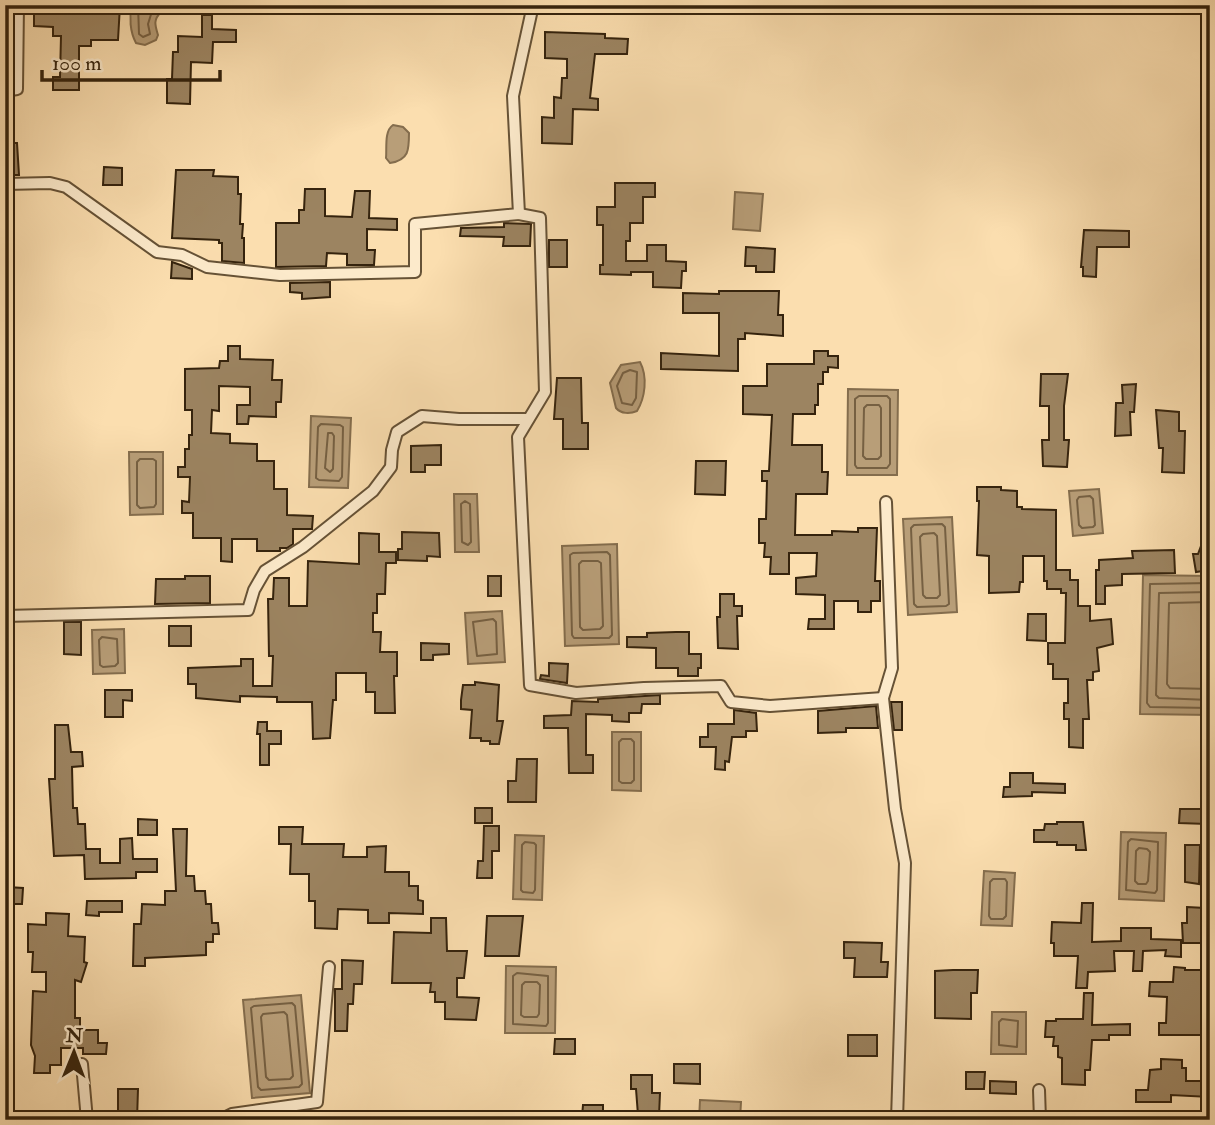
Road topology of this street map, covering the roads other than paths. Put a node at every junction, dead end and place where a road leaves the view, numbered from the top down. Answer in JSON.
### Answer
{"nodes":[{"id":1,"x":18,"y":5,"type":"edge"},
{"id":2,"x":533,"y":5,"type":"edge"},
{"id":3,"x":5,"y":91,"type":"edge"},
{"id":4,"x":5,"y":184,"type":"edge"},
{"id":5,"x":519,"y":214,"type":"junction"},
{"id":6,"x":528,"y":419,"type":"junction"},
{"id":7,"x":886,"y":502,"type":"dead end"},
{"id":8,"x":5,"y":616,"type":"edge"},
{"id":9,"x":883,"y":698,"type":"junction"},
{"id":10,"x":329,"y":967,"type":"dead end"},
{"id":11,"x":82,"y":1064,"type":"dead end"},
{"id":12,"x":1039,"y":1090,"type":"dead end"},
{"id":13,"x":87,"y":1120,"type":"edge"},
{"id":14,"x":220,"y":1120,"type":"edge"},
{"id":15,"x":897,"y":1120,"type":"edge"},
{"id":16,"x":1040,"y":1120,"type":"edge"}],
"edges":[{"from":1,"to":3,"type":"street"},
{"from":2,"to":5,"type":"street"},
{"from":4,"to":5,"type":"street"},
{"from":5,"to":6,"type":"street"},
{"from":6,"to":8,"type":"street"},
{"from":6,"to":9,"type":"street"},
{"from":7,"to":9,"type":"street"},
{"from":9,"to":15,"type":"street"},
{"from":10,"to":14,"type":"street"},
{"from":11,"to":13,"type":"street"},
{"from":12,"to":16,"type":"street"}]}
